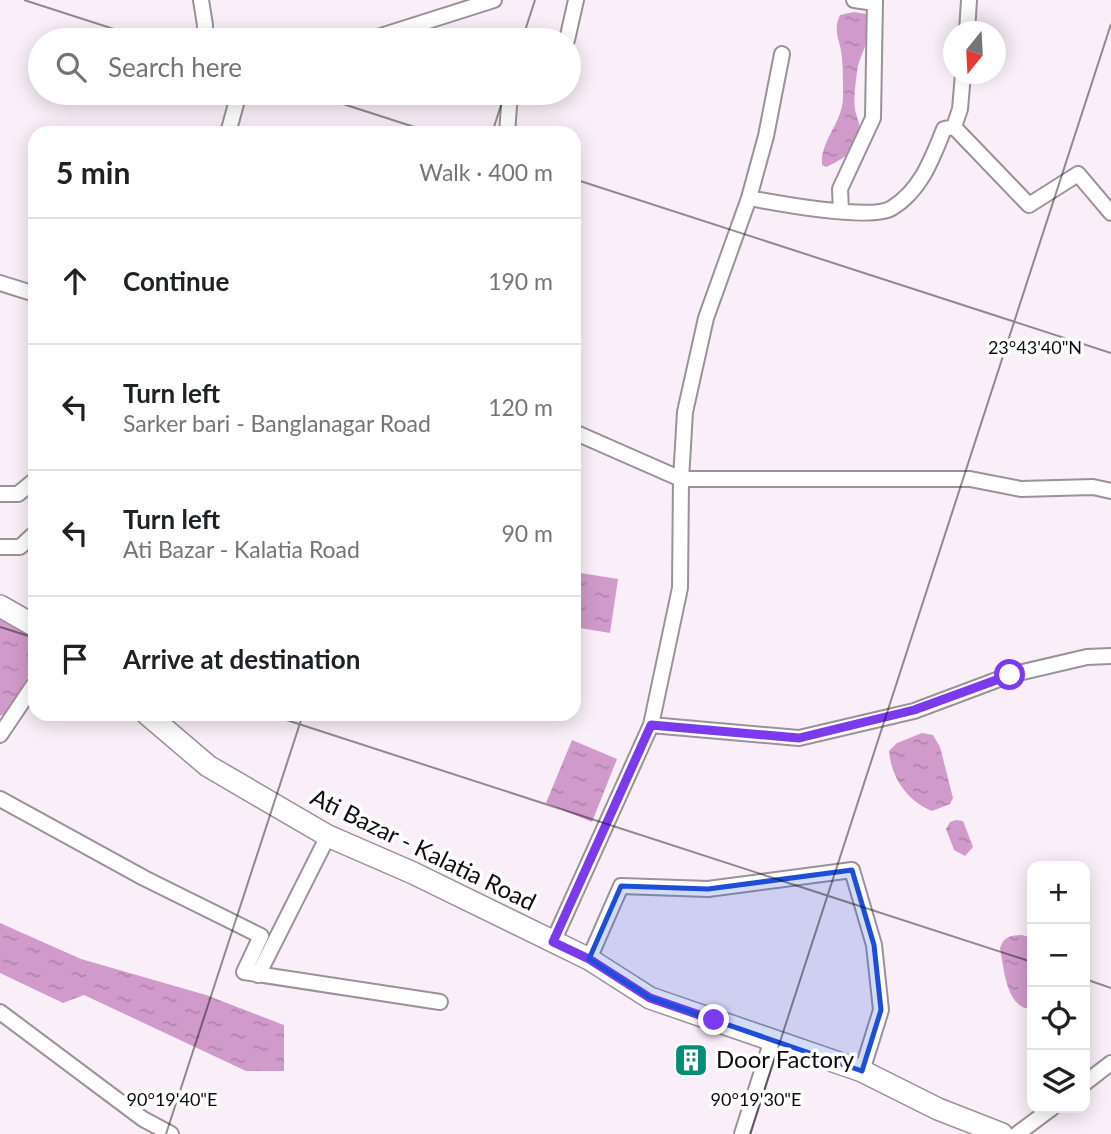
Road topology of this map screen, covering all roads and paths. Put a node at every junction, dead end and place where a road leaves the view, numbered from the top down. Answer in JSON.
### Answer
{"nodes":[{"id":1,"x":201,"y":0,"type":"edge"},
{"id":2,"x":494,"y":0,"type":"edge"},
{"id":3,"x":576,"y":0,"type":"edge"},
{"id":4,"x":854,"y":0,"type":"edge"},
{"id":5,"x":969,"y":0,"type":"edge"},
{"id":6,"x":875,"y":2,"type":"edge"},
{"id":7,"x":968,"y":21,"type":"edge"},
{"id":8,"x":205,"y":28,"type":"edge"},
{"id":9,"x":406,"y":28,"type":"edge"},
{"id":10,"x":570,"y":28,"type":"edge"},
{"id":11,"x":782,"y":54,"type":"dead end"},
{"id":12,"x":962,"y":84,"type":"edge"},
{"id":13,"x":236,"y":105,"type":"edge"},
{"id":14,"x":509,"y":105,"type":"edge"},
{"id":15,"x":230,"y":126,"type":"edge"},
{"id":16,"x":508,"y":126,"type":"edge"},
{"id":17,"x":954,"y":127,"type":"junction"},
{"id":18,"x":748,"y":198,"type":"junction"},
{"id":19,"x":841,"y":211,"type":"junction"},
{"id":20,"x":1111,"y":213,"type":"edge"},
{"id":21,"x":0,"y":282,"type":"edge"},
{"id":22,"x":28,"y":292,"type":"edge"},
{"id":23,"x":581,"y":435,"type":"edge"},
{"id":24,"x":681,"y":479,"type":"junction"},
{"id":25,"x":28,"y":486,"type":"edge"},
{"id":26,"x":1111,"y":491,"type":"edge"},
{"id":27,"x":0,"y":495,"type":"edge"},
{"id":28,"x":28,"y":540,"type":"edge"},
{"id":29,"x":0,"y":547,"type":"edge"},
{"id":30,"x":0,"y":606,"type":"edge"},
{"id":31,"x":28,"y":622,"type":"edge"},
{"id":32,"x":1111,"y":656,"type":"edge"},
{"id":33,"x":28,"y":693,"type":"edge"},
{"id":34,"x":155,"y":721,"type":"edge"},
{"id":35,"x":651,"y":725,"type":"junction"},
{"id":36,"x":0,"y":735,"type":"edge"},
{"id":37,"x":0,"y":799,"type":"edge"},
{"id":38,"x":328,"y":836,"type":"junction"},
{"id":39,"x":553,"y":942,"type":"junction"},
{"id":40,"x":589,"y":959,"type":"junction"},
{"id":41,"x":258,"y":975,"type":"junction"},
{"id":42,"x":440,"y":1002,"type":"dead end"},
{"id":43,"x":1,"y":1015,"type":"edge"},
{"id":44,"x":772,"y":1041,"type":"junction"},
{"id":45,"x":1111,"y":1063,"type":"edge"},
{"id":46,"x":862,"y":1071,"type":"junction"},
{"id":47,"x":1090,"y":1079,"type":"edge"},
{"id":48,"x":1045,"y":1113,"type":"edge"},
{"id":49,"x":172,"y":1134,"type":"edge"},
{"id":50,"x":742,"y":1134,"type":"edge"},
{"id":51,"x":1002,"y":1134,"type":"edge"},
{"id":52,"x":1017,"y":1134,"type":"edge"}],
"edges":[{"from":1,"to":8,"type":"street"},
{"from":2,"to":9,"type":"street"},
{"from":3,"to":10,"type":"street"},
{"from":4,"to":6,"type":"street"},
{"from":5,"to":7,"type":"street"},
{"from":6,"to":19,"type":"street"},
{"from":11,"to":18,"type":"street"},
{"from":12,"to":17,"type":"street"},
{"from":13,"to":15,"type":"street"},
{"from":14,"to":16,"type":"street"},
{"from":17,"to":19,"type":"street"},
{"from":17,"to":20,"type":"street"},
{"from":18,"to":19,"type":"street"},
{"from":18,"to":24,"type":"street"},
{"from":21,"to":22,"type":"street"},
{"from":23,"to":24,"type":"street"},
{"from":24,"to":26,"type":"street"},
{"from":24,"to":35,"type":"street"},
{"from":25,"to":27,"type":"street"},
{"from":28,"to":29,"type":"street"},
{"from":30,"to":31,"type":"main road"},
{"from":32,"to":35,"type":"street"},
{"from":33,"to":36,"type":"street"},
{"from":34,"to":38,"type":"main road","name":"Ati Bazar - Kalatia Road"},
{"from":35,"to":39,"type":"street"},
{"from":37,"to":41,"type":"street"},
{"from":38,"to":39,"type":"main road","name":"Ati Bazar - Kalatia Road"},
{"from":38,"to":41,"type":"street"},
{"from":39,"to":40,"type":"main road","name":"Ati Bazar - Kalatia Road"},
{"from":40,"to":44,"type":"main road","name":"Ati Bazar - Kalatia Road"},
{"from":40,"to":46,"type":"street"},
{"from":41,"to":42,"type":"street"},
{"from":43,"to":49,"type":"street"},
{"from":44,"to":46,"type":"main road","name":"Ati Bazar - Kalatia Road"},
{"from":44,"to":50,"type":"street"},
{"from":45,"to":47,"type":"street"},
{"from":46,"to":51,"type":"main road","name":"Ati Bazar - Kalatia Road"},
{"from":48,"to":52,"type":"street"}]}
